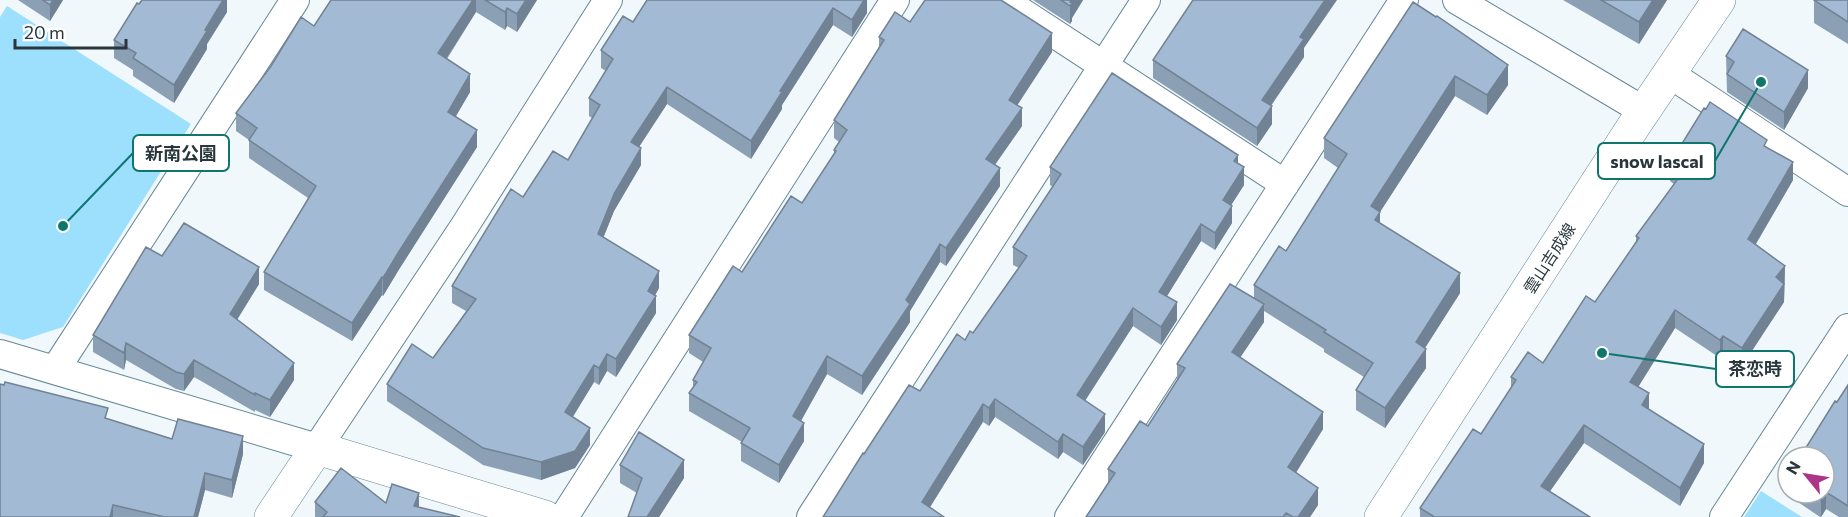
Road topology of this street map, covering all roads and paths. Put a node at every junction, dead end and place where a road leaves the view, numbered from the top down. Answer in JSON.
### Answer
{"nodes":[{"id":1,"x":295,"y":0,"type":"edge"},
{"id":2,"x":608,"y":0,"type":"edge"},
{"id":3,"x":896,"y":0,"type":"edge"},
{"id":4,"x":1003,"y":0,"type":"edge"},
{"id":5,"x":1146,"y":0,"type":"edge"},
{"id":6,"x":1404,"y":0,"type":"edge"},
{"id":7,"x":1457,"y":0,"type":"edge"},
{"id":8,"x":1719,"y":0,"type":"edge"},
{"id":9,"x":1103,"y":65,"type":"junction"},
{"id":10,"x":1670,"y":74,"type":"junction"},
{"id":11,"x":1644,"y":111,"type":"junction"},
{"id":12,"x":1285,"y":184,"type":"junction"},
{"id":13,"x":1848,"y":192,"type":"edge"},
{"id":14,"x":1848,"y":328,"type":"edge"},
{"id":15,"x":0,"y":354,"type":"edge"},
{"id":16,"x":55,"y":370,"type":"junction"},
{"id":17,"x":316,"y":448,"type":"junction"},
{"id":18,"x":271,"y":517,"type":"edge"},
{"id":19,"x":545,"y":517,"type":"edge"},
{"id":20,"x":564,"y":517,"type":"edge"},
{"id":21,"x":811,"y":517,"type":"edge"},
{"id":22,"x":1069,"y":517,"type":"edge"},
{"id":23,"x":1381,"y":517,"type":"edge"},
{"id":24,"x":1724,"y":517,"type":"edge"}],
"edges":[{"from":1,"to":16,"type":"street"},
{"from":2,"to":17,"type":"street"},
{"from":3,"to":20,"type":"street"},
{"from":4,"to":9,"type":"street"},
{"from":5,"to":9,"type":"street"},
{"from":6,"to":12,"type":"street"},
{"from":7,"to":11,"type":"street"},
{"from":8,"to":10,"type":"street","name":"雲山吉成線"},
{"from":9,"to":12,"type":"street"},
{"from":9,"to":21,"type":"street"},
{"from":10,"to":11,"type":"street","name":"雲山吉成線"},
{"from":10,"to":13,"type":"street"},
{"from":11,"to":23,"type":"street","name":"雲山吉成線"},
{"from":12,"to":22,"type":"street"},
{"from":14,"to":24,"type":"street"},
{"from":15,"to":16,"type":"street"},
{"from":16,"to":17,"type":"street"},
{"from":17,"to":18,"type":"street"},
{"from":17,"to":19,"type":"street"}]}
